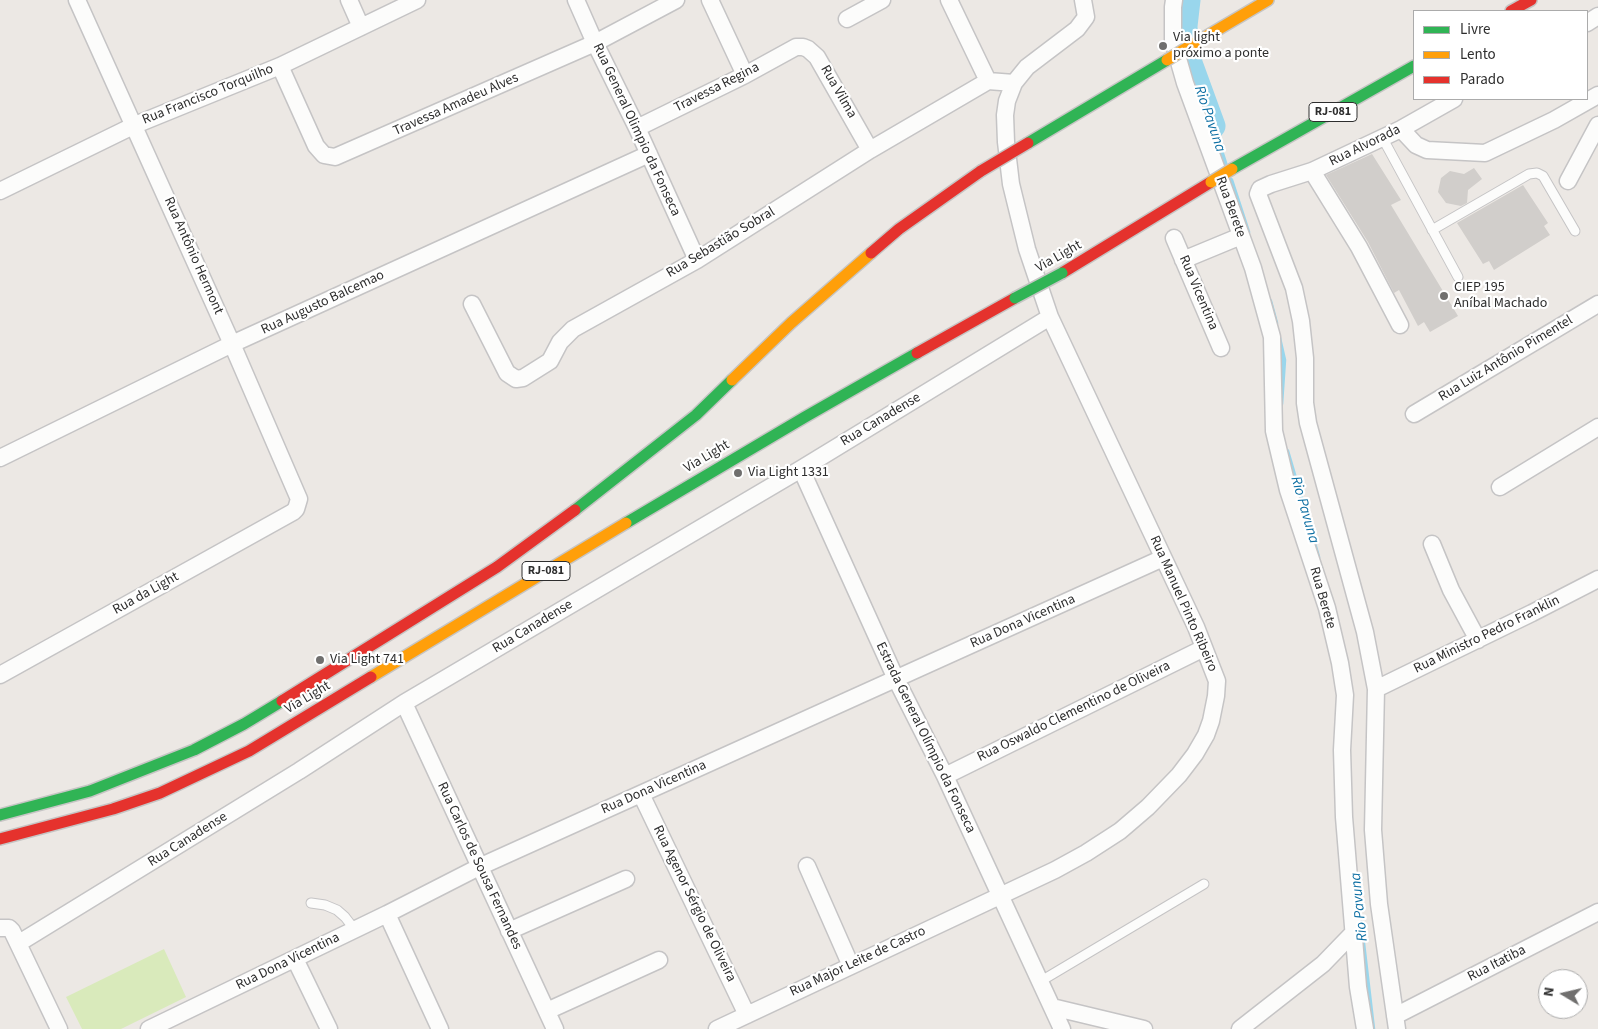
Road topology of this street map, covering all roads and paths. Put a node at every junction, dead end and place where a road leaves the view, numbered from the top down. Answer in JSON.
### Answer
{"nodes":[{"id":1,"x":77,"y":0,"type":"edge"},
{"id":2,"x":348,"y":0,"type":"edge"},
{"id":3,"x":415,"y":0,"type":"edge"},
{"id":4,"x":576,"y":0,"type":"edge"},
{"id":5,"x":676,"y":0,"type":"edge"},
{"id":6,"x":710,"y":0,"type":"edge"},
{"id":7,"x":882,"y":0,"type":"edge"},
{"id":8,"x":949,"y":0,"type":"edge"},
{"id":9,"x":1084,"y":0,"type":"edge"},
{"id":10,"x":1268,"y":0,"type":"edge"},
{"id":11,"x":1519,"y":0,"type":"edge"},
{"id":12,"x":1531,"y":0,"type":"edge"},
{"id":13,"x":1173,"y":4,"type":"edge"},
{"id":14,"x":1511,"y":10,"type":"edge"},
{"id":15,"x":1512,"y":10,"type":"edge"},
{"id":16,"x":847,"y":18,"type":"dead end"},
{"id":17,"x":361,"y":27,"type":"junction"},
{"id":18,"x":595,"y":43,"type":"junction"},
{"id":19,"x":796,"y":47,"type":"joint"},
{"id":20,"x":280,"y":66,"type":"junction"},
{"id":21,"x":1413,"y":67,"type":"edge"},
{"id":22,"x":745,"y":75,"type":"junction"},
{"id":23,"x":988,"y":80,"type":"junction"},
{"id":24,"x":1014,"y":83,"type":"junction"},
{"id":25,"x":1598,"y":95,"type":"edge"},
{"id":26,"x":1452,"y":100,"type":"edge"},
{"id":27,"x":135,"y":125,"type":"junction"},
{"id":28,"x":1598,"y":126,"type":"edge"},
{"id":29,"x":637,"y":128,"type":"junction"},
{"id":30,"x":1400,"y":129,"type":"junction"},
{"id":31,"x":1382,"y":137,"type":"junction"},
{"id":32,"x":870,"y":150,"type":"junction"},
{"id":33,"x":649,"y":154,"type":"junction"},
{"id":34,"x":1312,"y":172,"type":"junction"},
{"id":35,"x":1568,"y":181,"type":"dead end"},
{"id":36,"x":0,"y":191,"type":"edge"},
{"id":37,"x":1432,"y":230,"type":"junction"},
{"id":38,"x":1575,"y":231,"type":"dead end"},
{"id":39,"x":1241,"y":236,"type":"junction"},
{"id":40,"x":1174,"y":238,"type":"dead end"},
{"id":41,"x":697,"y":260,"type":"junction"},
{"id":42,"x":1183,"y":260,"type":"junction"},
{"id":43,"x":1458,"y":278,"type":"dead end"},
{"id":44,"x":472,"y":304,"type":"dead end"},
{"id":45,"x":1598,"y":304,"type":"edge"},
{"id":46,"x":1050,"y":317,"type":"junction"},
{"id":47,"x":1400,"y":325,"type":"dead end"},
{"id":48,"x":232,"y":344,"type":"junction"},
{"id":49,"x":1221,"y":348,"type":"dead end"},
{"id":50,"x":1414,"y":414,"type":"dead end"},
{"id":51,"x":1598,"y":427,"type":"edge"},
{"id":52,"x":0,"y":458,"type":"edge"},
{"id":53,"x":801,"y":469,"type":"junction"},
{"id":54,"x":1500,"y":486,"type":"dead end"},
{"id":55,"x":293,"y":512,"type":"joint"},
{"id":56,"x":1432,"y":544,"type":"dead end"},
{"id":57,"x":1163,"y":558,"type":"junction"},
{"id":58,"x":1598,"y":579,"type":"edge"},
{"id":59,"x":1478,"y":640,"type":"junction"},
{"id":60,"x":1204,"y":648,"type":"junction"},
{"id":61,"x":0,"y":675,"type":"edge"},
{"id":62,"x":896,"y":679,"type":"junction"},
{"id":63,"x":1376,"y":689,"type":"junction"},
{"id":64,"x":404,"y":703,"type":"junction"},
{"id":65,"x":945,"y":776,"type":"junction"},
{"id":66,"x":641,"y":794,"type":"junction"},
{"id":67,"x":0,"y":815,"type":"edge"},
{"id":68,"x":0,"y":839,"type":"edge"},
{"id":69,"x":807,"y":866,"type":"dead end"},
{"id":70,"x":479,"y":867,"type":"junction"},
{"id":71,"x":626,"y":879,"type":"dead end"},
{"id":72,"x":1204,"y":884,"type":"dead end"},
{"id":73,"x":999,"y":896,"type":"junction"},
{"id":74,"x":311,"y":903,"type":"dead end"},
{"id":75,"x":1598,"y":912,"type":"edge"},
{"id":76,"x":387,"y":914,"type":"junction"},
{"id":77,"x":0,"y":928,"type":"edge"},
{"id":78,"x":355,"y":930,"type":"junction"},
{"id":79,"x":509,"y":931,"type":"junction"},
{"id":80,"x":1353,"y":933,"type":"junction"},
{"id":81,"x":19,"y":943,"type":"junction"},
{"id":82,"x":295,"y":959,"type":"junction"},
{"id":83,"x":659,"y":960,"type":"dead end"},
{"id":84,"x":851,"y":966,"type":"junction"},
{"id":85,"x":1041,"y":982,"type":"junction"},
{"id":86,"x":1052,"y":1007,"type":"junction"},
{"id":87,"x":547,"y":1011,"type":"junction"},
{"id":88,"x":747,"y":1015,"type":"junction"},
{"id":89,"x":1396,"y":1022,"type":"edge"},
{"id":90,"x":1363,"y":1027,"type":"edge"},
{"id":91,"x":58,"y":1029,"type":"edge"},
{"id":92,"x":149,"y":1029,"type":"edge"},
{"id":93,"x":328,"y":1029,"type":"edge"},
{"id":94,"x":440,"y":1029,"type":"edge"},
{"id":95,"x":555,"y":1029,"type":"edge"},
{"id":96,"x":717,"y":1029,"type":"edge"},
{"id":97,"x":1062,"y":1029,"type":"edge"},
{"id":98,"x":1144,"y":1029,"type":"edge"},
{"id":99,"x":1240,"y":1029,"type":"edge"}],
"edges":[{"from":1,"to":27,"type":"street","name":"Rua Antônio Hermont"},
{"from":2,"to":17,"type":"street"},
{"from":3,"to":17,"type":"street","name":"Rua Francisco Torquilho"},
{"from":4,"to":18,"type":"street","name":"Rua General Olimpio da Fonseca"},
{"from":5,"to":18,"type":"street","name":"Travessa Amadeu Alves"},
{"from":6,"to":22,"type":"street"},
{"from":7,"to":16,"type":"street"},
{"from":8,"to":23,"type":"street"},
{"from":9,"to":24,"type":"street"},
{"from":10,"to":67,"type":"main road","name":"Via Light","number":"RJ-081","bridge":true},
{"from":11,"to":14,"type":"main road"},
{"from":12,"to":15,"type":"main road"},
{"from":13,"to":39,"type":"street","name":"Rua Berete"},
{"from":17,"to":20,"type":"street","name":"Rua Francisco Torquilho"},
{"from":18,"to":20,"type":"street","name":"Travessa Amadeu Alves"},
{"from":18,"to":29,"type":"street","name":"Rua General Olimpio da Fonseca"},
{"from":19,"to":22,"type":"street","name":"Travessa Regina"},
{"from":19,"to":32,"type":"street","name":"Rua Vilma"},
{"from":20,"to":27,"type":"street","name":"Rua Francisco Torquilho"},
{"from":21,"to":68,"type":"main road","name":"Via Light","number":"RJ-081","bridge":true},
{"from":22,"to":29,"type":"street","name":"Travessa Regina"},
{"from":23,"to":24,"type":"street"},
{"from":23,"to":32,"type":"street","name":"Rua Sebastião Sobral"},
{"from":24,"to":46,"type":"street","name":"Rua Manuel Pinto Ribeiro"},
{"from":25,"to":30,"type":"street"},
{"from":26,"to":30,"type":"street","name":"Rua Alvorada"},
{"from":27,"to":36,"type":"street","name":"Rua Francisco Torquilho"},
{"from":27,"to":48,"type":"street","name":"Rua Antônio Hermont"},
{"from":28,"to":35,"type":"street"},
{"from":29,"to":33,"type":"street","name":"Rua General Olimpio da Fonseca"},
{"from":30,"to":31,"type":"street","name":"Rua Alvorada"},
{"from":31,"to":34,"type":"street","name":"Rua Alvorada"},
{"from":31,"to":37,"type":"lane"},
{"from":32,"to":41,"type":"street","name":"Rua Sebastião Sobral"},
{"from":33,"to":41,"type":"street","name":"Rua General Olimpio da Fonseca"},
{"from":33,"to":48,"type":"street","name":"Rua Augusto Balcemao"},
{"from":34,"to":47,"type":"street"},
{"from":34,"to":63,"type":"street","name":"Rua Alvorada"},
{"from":37,"to":38,"type":"lane"},
{"from":37,"to":43,"type":"lane"},
{"from":39,"to":42,"type":"street"},
{"from":39,"to":80,"type":"street","name":"Rua Berete"},
{"from":40,"to":42,"type":"street","name":"Rua Vicentina"},
{"from":41,"to":44,"type":"street","name":"Rua Sebastião Sobral"},
{"from":42,"to":49,"type":"street","name":"Rua Vicentina"},
{"from":45,"to":50,"type":"street","name":"Rua Luiz Antônio Pimentel"},
{"from":46,"to":53,"type":"street","name":"Rua Canadense"},
{"from":46,"to":57,"type":"street","name":"Rua Manuel Pinto Ribeiro"},
{"from":48,"to":52,"type":"street","name":"Rua Augusto Balcemao"},
{"from":48,"to":55,"type":"street","name":"Rua Antônio Hermont"},
{"from":51,"to":54,"type":"street"},
{"from":53,"to":62,"type":"street","name":"Estrada General Olímpio da Fonseca"},
{"from":53,"to":64,"type":"street","name":"Rua Canadense"},
{"from":55,"to":61,"type":"street","name":"Rua da Light"},
{"from":56,"to":59,"type":"street"},
{"from":57,"to":60,"type":"street","name":"Rua Manuel Pinto Ribeiro"},
{"from":57,"to":62,"type":"street","name":"Rua Dona Vicentina"},
{"from":58,"to":59,"type":"street","name":"Rua Ministro Pedro Franklin"},
{"from":59,"to":63,"type":"street","name":"Rua Ministro Pedro Franklin"},
{"from":60,"to":65,"type":"street","name":"Rua Oswaldo Clementino de Oliveira"},
{"from":60,"to":73,"type":"street","name":"Rua Manuel Pinto Ribeiro"},
{"from":62,"to":65,"type":"street","name":"Estrada General Olímpio da Fonseca"},
{"from":62,"to":66,"type":"street","name":"Rua Dona Vicentina"},
{"from":63,"to":89,"type":"street"},
{"from":64,"to":70,"type":"street","name":"Rua Carlos de Sousa Fernandes"},
{"from":64,"to":81,"type":"street","name":"Rua Canadense"},
{"from":65,"to":73,"type":"street","name":"Estrada General Olímpio da Fonseca"},
{"from":66,"to":70,"type":"street","name":"Rua Dona Vicentina"},
{"from":66,"to":88,"type":"street","name":"Rua Agenor Sérgio de Oliveira"},
{"from":69,"to":84,"type":"street"},
{"from":70,"to":76,"type":"street","name":"Rua Dona Vicentina"},
{"from":70,"to":79,"type":"street","name":"Rua Carlos de Sousa Fernandes"},
{"from":71,"to":79,"type":"street"},
{"from":72,"to":85,"type":"lane"},
{"from":73,"to":84,"type":"street","name":"Rua Major Leite de Castro"},
{"from":73,"to":85,"type":"street","name":"Estrada General Olímpio da Fonseca"},
{"from":74,"to":78,"type":"lane"},
{"from":75,"to":89,"type":"street","name":"Rua Itatiba"},
{"from":76,"to":78,"type":"street","name":"Rua Dona Vicentina"},
{"from":76,"to":94,"type":"street"},
{"from":77,"to":81,"type":"street"},
{"from":78,"to":82,"type":"street","name":"Rua Dona Vicentina"},
{"from":79,"to":87,"type":"street","name":"Rua Carlos de Sousa Fernandes"},
{"from":80,"to":90,"type":"street","name":"Rua Berete"},
{"from":80,"to":99,"type":"street"},
{"from":81,"to":91,"type":"street"},
{"from":82,"to":92,"type":"street","name":"Rua Dona Vicentina"},
{"from":82,"to":93,"type":"street"},
{"from":83,"to":87,"type":"street"},
{"from":84,"to":88,"type":"street","name":"Rua Major Leite de Castro"},
{"from":85,"to":86,"type":"street","name":"Estrada General Olímpio da Fonseca"},
{"from":86,"to":97,"type":"street","name":"Estrada General Olímpio da Fonseca"},
{"from":86,"to":98,"type":"street"},
{"from":87,"to":95,"type":"street","name":"Rua Carlos de Sousa Fernandes"},
{"from":88,"to":96,"type":"street","name":"Rua Major Leite de Castro"}]}
